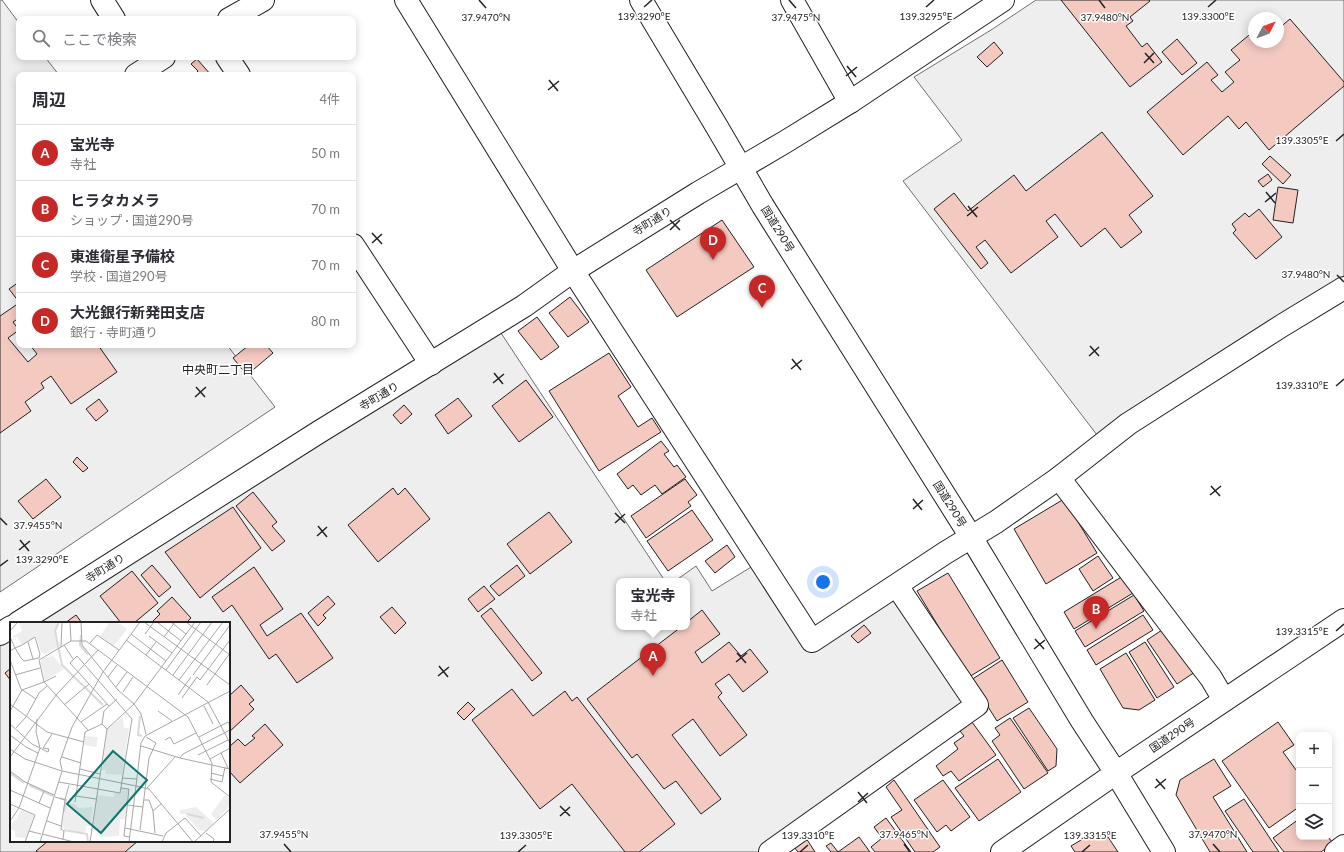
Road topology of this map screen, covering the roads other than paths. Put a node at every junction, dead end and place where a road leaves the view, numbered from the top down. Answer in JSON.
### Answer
{"nodes":[{"id":1,"x":102,"y":0,"type":"edge"},
{"id":2,"x":263,"y":0,"type":"edge"},
{"id":3,"x":406,"y":0,"type":"edge"},
{"id":4,"x":641,"y":0,"type":"edge"},
{"id":5,"x":792,"y":0,"type":"edge"},
{"id":6,"x":1003,"y":0,"type":"edge"},
{"id":7,"x":112,"y":16,"type":"edge"},
{"id":8,"x":234,"y":16,"type":"edge"},
{"id":9,"x":229,"y":60,"type":"edge"},
{"id":10,"x":237,"y":72,"type":"edge"},
{"id":11,"x":850,"y":102,"type":"junction"},
{"id":12,"x":740,"y":168,"type":"junction"},
{"id":13,"x":356,"y":250,"type":"edge"},
{"id":14,"x":573,"y":271,"type":"junction"},
{"id":15,"x":1344,"y":288,"type":"edge"},
{"id":16,"x":431,"y":364,"type":"junction"},
{"id":17,"x":1059,"y":478,"type":"junction"},
{"id":18,"x":971,"y":537,"type":"junction"},
{"id":19,"x":897,"y":586,"type":"junction"},
{"id":20,"x":1344,"y":620,"type":"edge"},
{"id":21,"x":20,"y":622,"type":"edge"},
{"id":22,"x":10,"y":628,"type":"edge"},
{"id":23,"x":0,"y":634,"type":"edge"},
{"id":24,"x":1224,"y":700,"type":"junction"},
{"id":25,"x":1116,"y":773,"type":"junction"},
{"id":26,"x":1344,"y":846,"type":"edge"},
{"id":27,"x":770,"y":852,"type":"edge"},
{"id":28,"x":1002,"y":852,"type":"edge"},
{"id":29,"x":1164,"y":852,"type":"edge"},
{"id":30,"x":1336,"y":852,"type":"edge"}],
"edges":[{"from":1,"to":7,"type":"main road"},
{"from":2,"to":8,"type":"main road"},
{"from":3,"to":14,"type":"main road"},
{"from":4,"to":12,"type":"main road","name":"国道290号"},
{"from":5,"to":11,"type":"main road"},
{"from":6,"to":11,"type":"main road","name":"寺町通り"},
{"from":9,"to":10,"type":"main road"},
{"from":11,"to":12,"type":"main road","name":"寺町通り"},
{"from":12,"to":14,"type":"main road","name":"寺町通り"},
{"from":12,"to":18,"type":"main road","name":"国道290号"},
{"from":13,"to":16,"type":"main road"},
{"from":14,"to":16,"type":"main road","name":"寺町通り"},
{"from":14,"to":19,"type":"main road"},
{"from":15,"to":17,"type":"main road"},
{"from":16,"to":21,"type":"main road","name":"寺町通り"},
{"from":17,"to":18,"type":"main road"},
{"from":17,"to":24,"type":"main road"},
{"from":18,"to":19,"type":"main road"},
{"from":18,"to":25,"type":"main road","name":"国道290号"},
{"from":19,"to":27,"type":"main road"},
{"from":20,"to":24,"type":"main road","name":"国道290号"},
{"from":22,"to":23,"type":"main road"},
{"from":24,"to":25,"type":"main road","name":"国道290号"},
{"from":25,"to":28,"type":"main road"},
{"from":25,"to":29,"type":"main road"},
{"from":26,"to":30,"type":"main road"}]}
